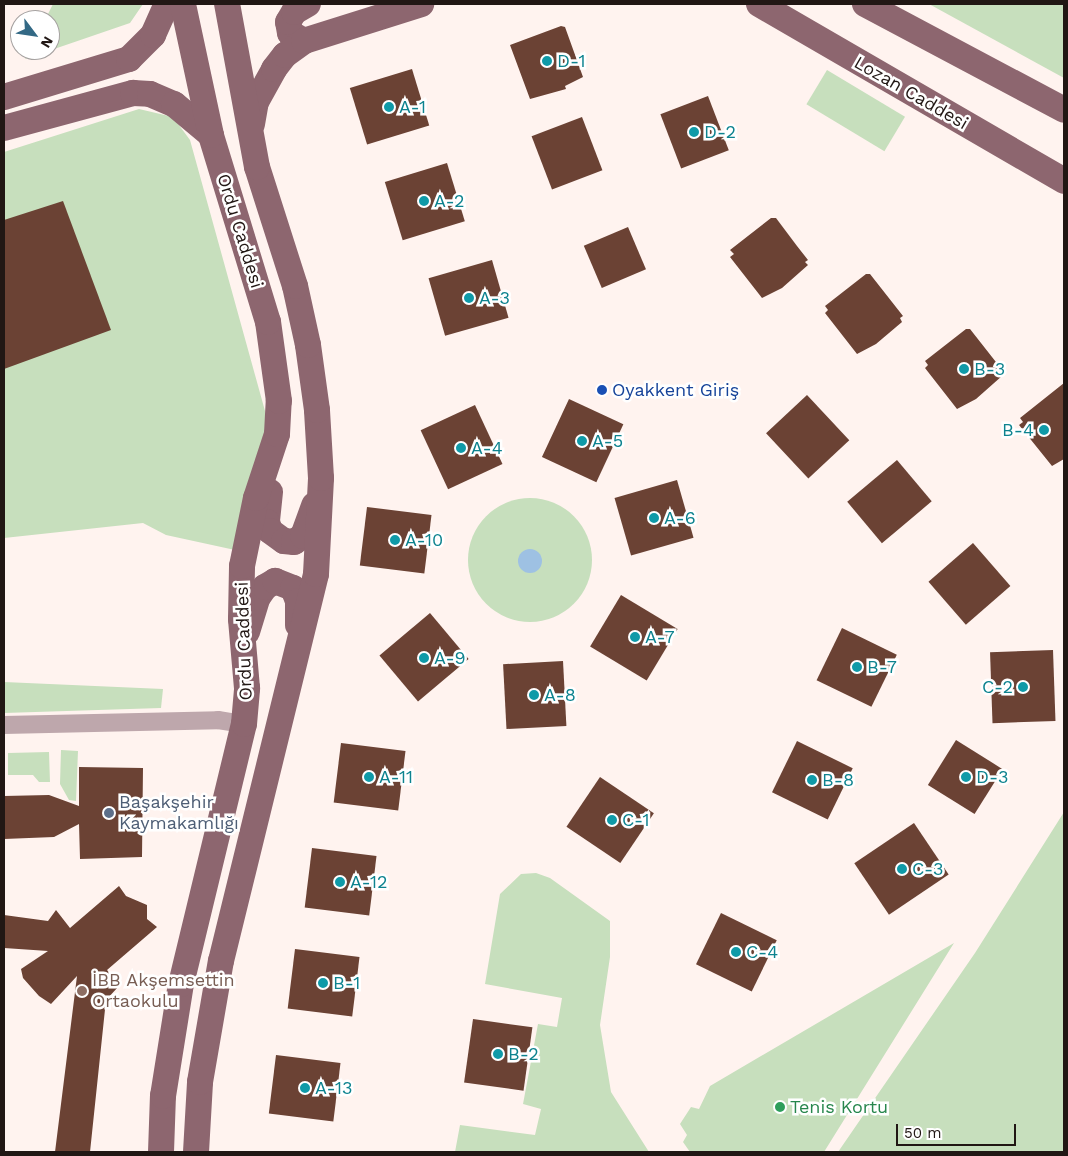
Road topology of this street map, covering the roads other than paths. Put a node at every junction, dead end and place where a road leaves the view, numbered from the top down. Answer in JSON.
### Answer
{"nodes":[{"id":1,"x":167,"y":4,"type":"edge"},
{"id":2,"x":183,"y":4,"type":"edge"},
{"id":3,"x":226,"y":4,"type":"edge"},
{"id":4,"x":308,"y":4,"type":"edge"},
{"id":5,"x":421,"y":4,"type":"edge"},
{"id":6,"x":759,"y":4,"type":"edge"},
{"id":7,"x":866,"y":4,"type":"edge"},
{"id":8,"x":304,"y":41,"type":"junction"},
{"id":9,"x":4,"y":97,"type":"edge"},
{"id":10,"x":1064,"y":110,"type":"edge"},
{"id":11,"x":4,"y":128,"type":"edge"},
{"id":12,"x":211,"y":135,"type":"junction"},
{"id":13,"x":251,"y":139,"type":"junction"},
{"id":14,"x":1064,"y":164,"type":"edge"},
{"id":15,"x":1064,"y":172,"type":"edge"},
{"id":16,"x":1064,"y":180,"type":"edge"},
{"id":17,"x":277,"y":434,"type":"junction"},
{"id":18,"x":321,"y":478,"type":"junction"},
{"id":19,"x":244,"y":639,"type":"junction"},
{"id":20,"x":294,"y":671,"type":"junction"},
{"id":21,"x":244,"y":724,"type":"junction"},
{"id":22,"x":4,"y":725,"type":"edge"},
{"id":23,"x":161,"y":1152,"type":"edge"},
{"id":24,"x":196,"y":1152,"type":"edge"}],
"edges":[{"from":1,"to":9,"type":"main road"},
{"from":2,"to":12,"type":"main road","name":"Ordu Caddesi"},
{"from":3,"to":13,"type":"main road","name":"Ordu Caddesi"},
{"from":4,"to":8,"type":"main road"},
{"from":5,"to":8,"type":"main road"},
{"from":6,"to":16,"type":"main road","name":"Lozan Caddesi"},
{"from":7,"to":10,"type":"main road"},
{"from":8,"to":13,"type":"main road"},
{"from":11,"to":12,"type":"main road"},
{"from":12,"to":17,"type":"main road","name":"Ordu Caddesi"},
{"from":13,"to":18,"type":"main road","name":"Ordu Caddesi"},
{"from":14,"to":15,"type":"main road"},
{"from":17,"to":18,"type":"main road"},
{"from":17,"to":19,"type":"main road","name":"Ordu Caddesi"},
{"from":18,"to":20,"type":"main road","name":"Ordu Caddesi"},
{"from":19,"to":20,"type":"main road"},
{"from":19,"to":21,"type":"main road","name":"Ordu Caddesi"},
{"from":20,"to":24,"type":"main road","name":"Ordu Caddesi"},
{"from":21,"to":22,"type":"street"},
{"from":21,"to":23,"type":"main road","name":"Ordu Caddesi"}]}
